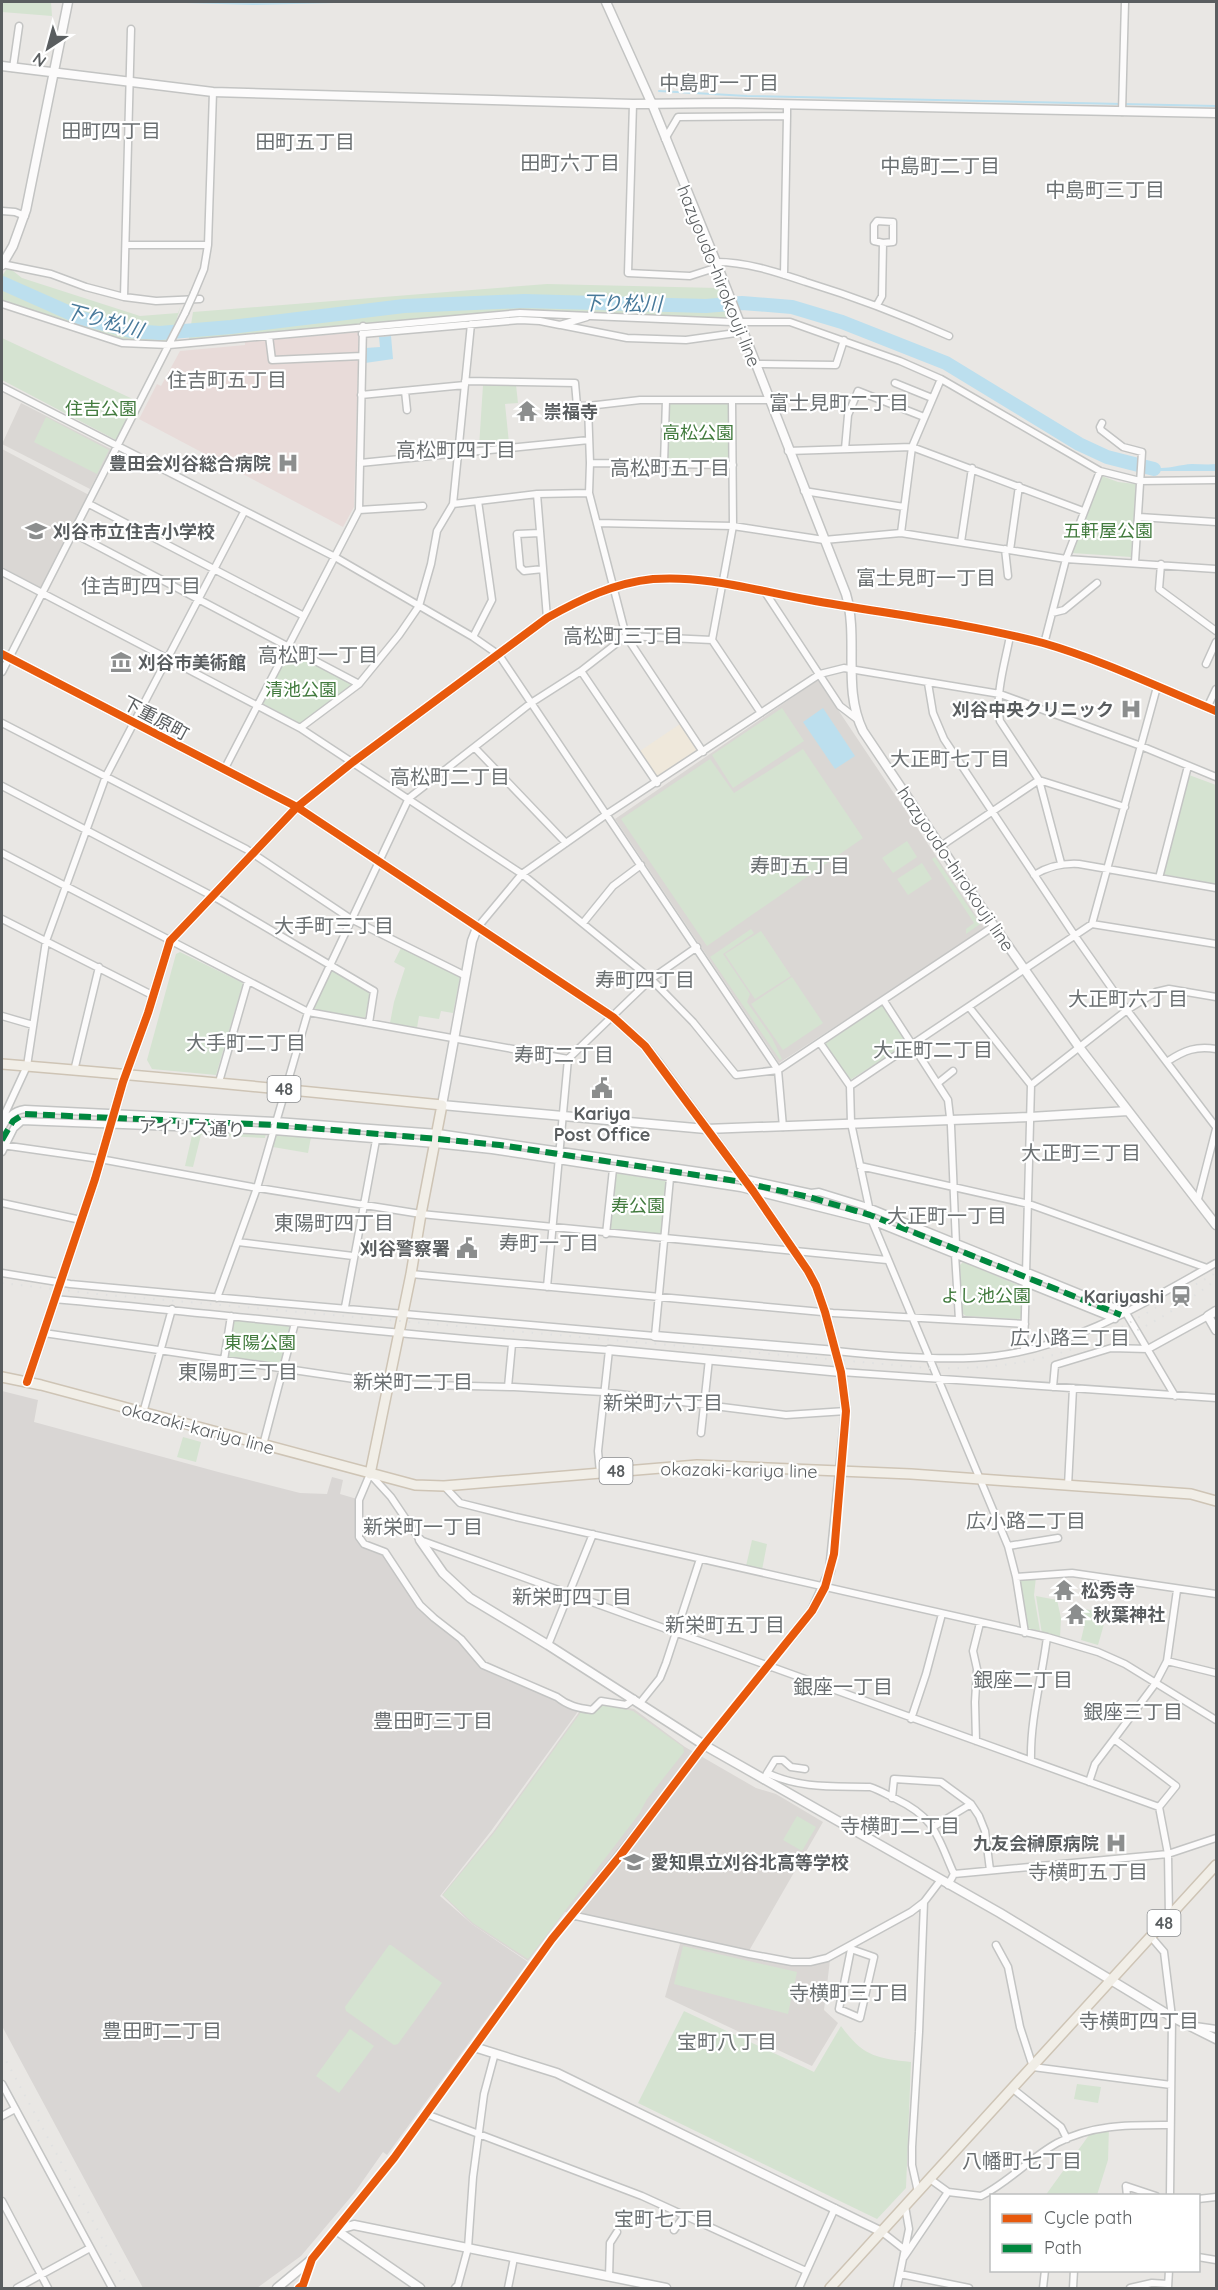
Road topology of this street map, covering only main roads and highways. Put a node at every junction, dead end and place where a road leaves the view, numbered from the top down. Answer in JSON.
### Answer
{"nodes":[{"id":1,"x":2,"y":1064,"type":"edge"},
{"id":2,"x":2,"y":1377,"type":"edge"},
{"id":3,"x":370,"y":1474,"type":"junction"},
{"id":4,"x":1216,"y":1501,"type":"edge"},
{"id":5,"x":1216,"y":1865,"type":"edge"},
{"id":6,"x":830,"y":2289,"type":"edge"}],
"edges":[{"from":1,"to":3,"type":"main road","number":"48"},
{"from":2,"to":3,"type":"main road","name":"okazaki-kariya line","number":"48"},
{"from":3,"to":4,"type":"main road","name":"okazaki-kariya line","number":"48"},
{"from":5,"to":6,"type":"main road","number":"48"}]}
